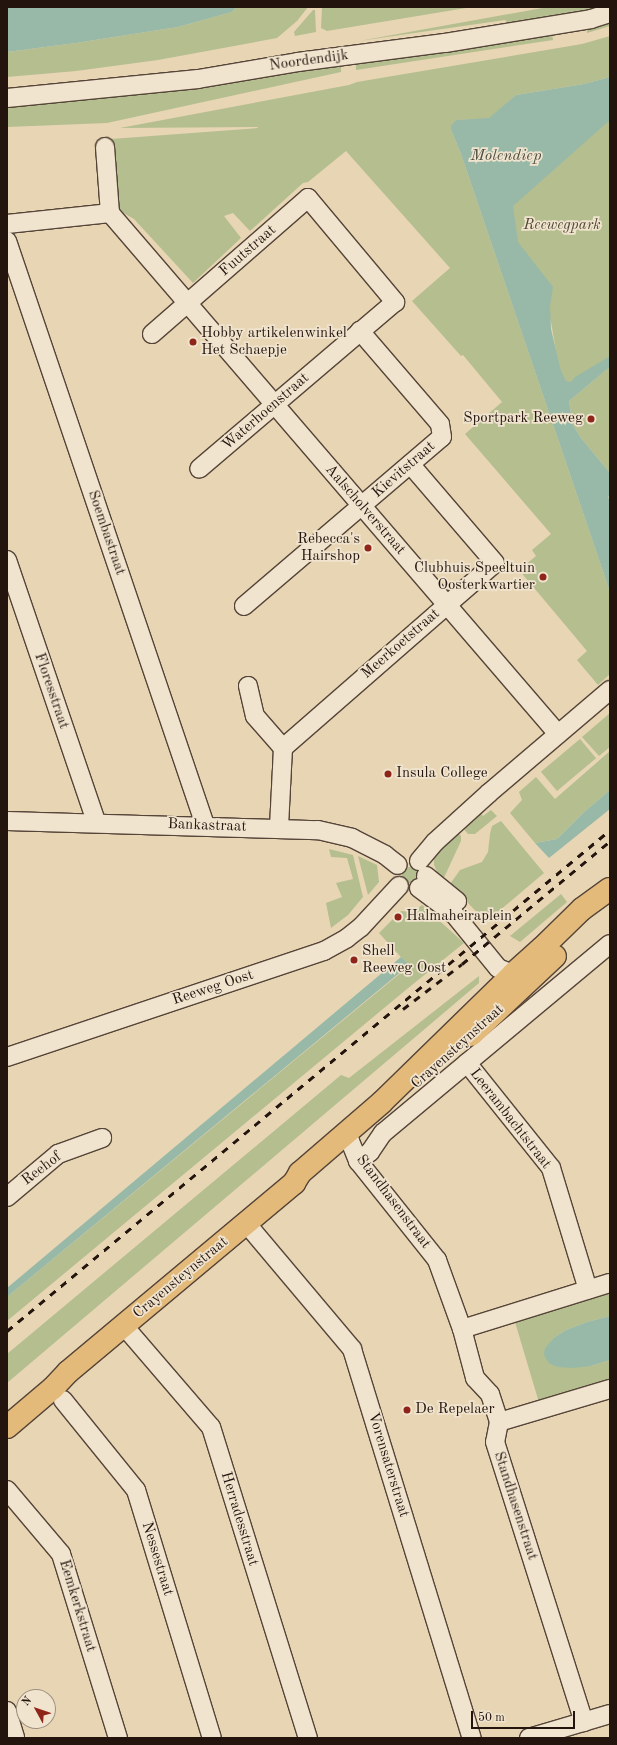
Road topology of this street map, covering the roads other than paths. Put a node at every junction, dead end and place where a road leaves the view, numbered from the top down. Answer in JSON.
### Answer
{"nodes":[{"id":1,"x":610,"y":13,"type":"edge"},
{"id":2,"x":7,"y":98,"type":"edge"},
{"id":3,"x":104,"y":147,"type":"dead end"},
{"id":4,"x":308,"y":198,"type":"joint"},
{"id":5,"x":110,"y":213,"type":"junction"},
{"id":6,"x":7,"y":224,"type":"edge"},
{"id":7,"x":7,"y":241,"type":"edge"},
{"id":8,"x":187,"y":304,"type":"junction"},
{"id":9,"x":360,"y":331,"type":"junction"},
{"id":10,"x":152,"y":334,"type":"dead end"},
{"id":11,"x":274,"y":405,"type":"junction"},
{"id":12,"x":410,"y":464,"type":"junction"},
{"id":13,"x":199,"y":469,"type":"dead end"},
{"id":14,"x":361,"y":506,"type":"junction"},
{"id":15,"x":7,"y":560,"type":"edge"},
{"id":16,"x":446,"y":604,"type":"junction"},
{"id":17,"x":244,"y":606,"type":"dead end"},
{"id":18,"x":248,"y":686,"type":"dead end"},
{"id":19,"x":610,"y":690,"type":"edge"},
{"id":20,"x":558,"y":734,"type":"junction"},
{"id":21,"x":283,"y":748,"type":"junction"},
{"id":22,"x":7,"y":821,"type":"edge"},
{"id":23,"x":96,"y":822,"type":"junction"},
{"id":24,"x":205,"y":825,"type":"junction"},
{"id":25,"x":279,"y":828,"type":"junction"},
{"id":26,"x":398,"y":865,"type":"junction"},
{"id":27,"x":421,"y":875,"type":"junction"},
{"id":28,"x":399,"y":886,"type":"junction"},
{"id":29,"x":608,"y":891,"type":"edge"},
{"id":30,"x":610,"y":944,"type":"edge"},
{"id":31,"x":519,"y":979,"type":"junction"},
{"id":32,"x":7,"y":1057,"type":"edge"},
{"id":33,"x":467,"y":1063,"type":"junction"},
{"id":34,"x":102,"y":1138,"type":"dead end"},
{"id":35,"x":348,"y":1138,"type":"junction"},
{"id":36,"x":358,"y":1161,"type":"junction"},
{"id":37,"x":7,"y":1197,"type":"edge"},
{"id":38,"x":246,"y":1223,"type":"junction"},
{"id":39,"x":610,"y":1283,"type":"edge"},
{"id":40,"x":588,"y":1290,"type":"junction"},
{"id":41,"x":124,"y":1326,"type":"junction"},
{"id":42,"x":462,"y":1329,"type":"junction"},
{"id":43,"x":68,"y":1372,"type":"junction"},
{"id":44,"x":610,"y":1389,"type":"edge"},
{"id":45,"x":63,"y":1400,"type":"dead end"},
{"id":46,"x":7,"y":1416,"type":"edge"},
{"id":47,"x":499,"y":1422,"type":"junction"},
{"id":48,"x":7,"y":1427,"type":"edge"},
{"id":49,"x":7,"y":1490,"type":"edge"},
{"id":50,"x":7,"y":1711,"type":"edge"},
{"id":51,"x":608,"y":1720,"type":"edge"},
{"id":52,"x":584,"y":1722,"type":"junction"},
{"id":53,"x":15,"y":1738,"type":"edge"},
{"id":54,"x":118,"y":1738,"type":"edge"},
{"id":55,"x":212,"y":1738,"type":"edge"},
{"id":56,"x":308,"y":1738,"type":"edge"},
{"id":57,"x":472,"y":1738,"type":"edge"},
{"id":58,"x":529,"y":1738,"type":"edge"}],
"edges":[{"from":1,"to":2,"type":"street","name":"Noordendijk"},
{"from":3,"to":5,"type":"street"},
{"from":4,"to":8,"type":"street","name":"Fuutstraat"},
{"from":4,"to":9,"type":"street","name":"Waterhoenstraat"},
{"from":5,"to":6,"type":"street"},
{"from":5,"to":8,"type":"street","name":"Aalscholverstraat"},
{"from":7,"to":24,"type":"street","name":"Soembastraat"},
{"from":8,"to":10,"type":"street"},
{"from":8,"to":11,"type":"street","name":"Aalscholverstraat"},
{"from":9,"to":11,"type":"street","name":"Waterhoenstraat"},
{"from":9,"to":12,"type":"street","name":"Kievitstraat"},
{"from":11,"to":13,"type":"street","name":"Waterhoenstraat"},
{"from":11,"to":14,"type":"street","name":"Aalscholverstraat"},
{"from":12,"to":14,"type":"street","name":"Kievitstraat"},
{"from":12,"to":16,"type":"street","name":"Meerkoetstraat"},
{"from":14,"to":16,"type":"street","name":"Aalscholverstraat"},
{"from":14,"to":17,"type":"street","name":"Kievitstraat"},
{"from":15,"to":23,"type":"street","name":"Floresstraat"},
{"from":16,"to":20,"type":"street","name":"Aalscholverstraat"},
{"from":16,"to":21,"type":"street","name":"Meerkoetstraat"},
{"from":18,"to":21,"type":"street"},
{"from":19,"to":20,"type":"street"},
{"from":20,"to":27,"type":"street"},
{"from":21,"to":25,"type":"street"},
{"from":22,"to":23,"type":"street","name":"Bankastraat"},
{"from":23,"to":24,"type":"street","name":"Bankastraat"},
{"from":24,"to":25,"type":"street","name":"Bankastraat"},
{"from":25,"to":26,"type":"street","name":"Bankastraat"},
{"from":26,"to":27,"type":"street"},
{"from":26,"to":28,"type":"street"},
{"from":27,"to":28,"type":"street"},
{"from":27,"to":31,"type":"street"},
{"from":28,"to":32,"type":"street","name":"Reeweg Oost"},
{"from":29,"to":31,"type":"main road","name":"Crayensteynstraat"},
{"from":30,"to":33,"type":"street","name":"Crayensteynstraat"},
{"from":31,"to":35,"type":"main road","name":"Crayensteynstraat"},
{"from":33,"to":36,"type":"street","name":"Crayensteynstraat"},
{"from":33,"to":40,"type":"street","name":"Leerambachtstraat"},
{"from":34,"to":37,"type":"street","name":"Reehof"},
{"from":35,"to":36,"type":"street","name":"Standhasenstraat"},
{"from":35,"to":38,"type":"main road","name":"Crayensteynstraat"},
{"from":36,"to":42,"type":"street","name":"Standhasenstraat"},
{"from":38,"to":41,"type":"main road","name":"Crayensteynstraat"},
{"from":38,"to":57,"type":"street","name":"Vorensaterstraat"},
{"from":39,"to":40,"type":"street"},
{"from":40,"to":42,"type":"street"},
{"from":41,"to":43,"type":"main road","name":"Crayensteynstraat"},
{"from":41,"to":56,"type":"street","name":"Herradesstraat"},
{"from":42,"to":47,"type":"street","name":"Standhasenstraat"},
{"from":43,"to":46,"type":"main road","name":"Crayensteynstraat"},
{"from":43,"to":48,"type":"main road","name":"Crayensteynstraat"},
{"from":44,"to":47,"type":"street"},
{"from":45,"to":55,"type":"street","name":"Nessestraat"},
{"from":47,"to":52,"type":"street","name":"Standhasenstraat"},
{"from":49,"to":54,"type":"street","name":"Eemkerkstraat"},
{"from":50,"to":53,"type":"street"},
{"from":51,"to":52,"type":"street"},
{"from":52,"to":58,"type":"street"}]}
